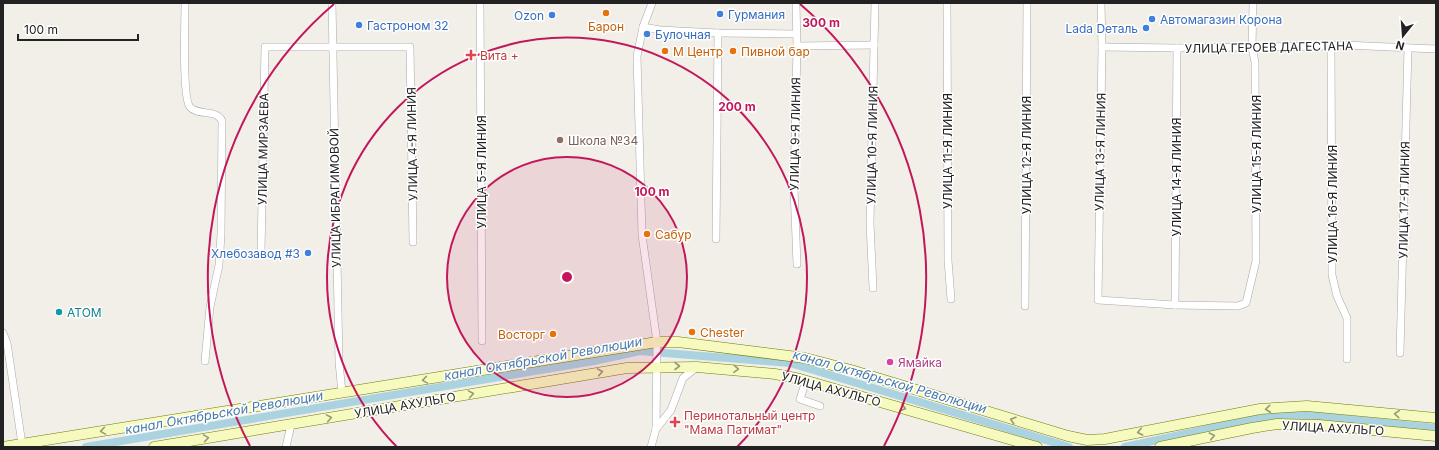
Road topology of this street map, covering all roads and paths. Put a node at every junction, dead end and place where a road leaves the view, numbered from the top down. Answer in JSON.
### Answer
{"nodes":[{"id":1,"x":185,"y":3,"type":"edge"},
{"id":2,"x":332,"y":3,"type":"edge"},
{"id":3,"x":480,"y":3,"type":"edge"},
{"id":4,"x":652,"y":3,"type":"edge"},
{"id":5,"x":796,"y":3,"type":"edge"},
{"id":6,"x":875,"y":3,"type":"edge"},
{"id":7,"x":947,"y":3,"type":"edge"},
{"id":8,"x":1027,"y":3,"type":"edge"},
{"id":9,"x":1101,"y":3,"type":"edge"},
{"id":10,"x":1253,"y":3,"type":"edge"},
{"id":11,"x":643,"y":27,"type":"junction"},
{"id":12,"x":718,"y":33,"type":"junction"},
{"id":13,"x":796,"y":34,"type":"junction"},
{"id":14,"x":874,"y":45,"type":"junction"},
{"id":15,"x":332,"y":46,"type":"junction"},
{"id":16,"x":797,"y":46,"type":"junction"},
{"id":17,"x":1331,"y":46,"type":"junction"},
{"id":18,"x":1102,"y":47,"type":"junction"},
{"id":19,"x":1252,"y":47,"type":"junction"},
{"id":20,"x":1177,"y":48,"type":"junction"},
{"id":21,"x":1408,"y":48,"type":"junction"},
{"id":22,"x":1436,"y":49,"type":"edge"},
{"id":23,"x":716,"y":239,"type":"dead end"},
{"id":24,"x":413,"y":242,"type":"dead end"},
{"id":25,"x":261,"y":252,"type":"dead end"},
{"id":26,"x":797,"y":264,"type":"dead end"},
{"id":27,"x":873,"y":288,"type":"dead end"},
{"id":28,"x":951,"y":299,"type":"dead end"},
{"id":29,"x":1175,"y":305,"type":"junction"},
{"id":30,"x":1025,"y":306,"type":"dead end"},
{"id":31,"x":3,"y":333,"type":"edge"},
{"id":32,"x":482,"y":341,"type":"dead end"},
{"id":33,"x":657,"y":342,"type":"junction"},
{"id":34,"x":1400,"y":353,"type":"dead end"},
{"id":35,"x":1347,"y":359,"type":"dead end"},
{"id":36,"x":205,"y":362,"type":"dead end"},
{"id":37,"x":656,"y":364,"type":"junction"},
{"id":38,"x":697,"y":367,"type":"junction"},
{"id":39,"x":806,"y":381,"type":"junction"},
{"id":40,"x":342,"y":393,"type":"junction"},
{"id":41,"x":820,"y":406,"type":"dead end"},
{"id":42,"x":1436,"y":418,"type":"edge"},
{"id":43,"x":291,"y":424,"type":"junction"},
{"id":44,"x":656,"y":430,"type":"junction"},
{"id":45,"x":1436,"y":436,"type":"edge"},
{"id":46,"x":22,"y":444,"type":"junction"},
{"id":47,"x":179,"y":445,"type":"edge"},
{"id":48,"x":1031,"y":446,"type":"edge"},
{"id":49,"x":3,"y":447,"type":"edge"},
{"id":50,"x":154,"y":447,"type":"edge"},
{"id":51,"x":286,"y":447,"type":"edge"},
{"id":52,"x":651,"y":447,"type":"edge"},
{"id":53,"x":1160,"y":447,"type":"edge"}],
"edges":[{"from":1,"to":36,"type":"street"},
{"from":2,"to":15,"type":"street","name":"УЛИЦА ИБРАГИМОВОЙ"},
{"from":3,"to":32,"type":"street","name":"УЛИЦА 5-Я ЛИНИЯ"},
{"from":4,"to":11,"type":"street"},
{"from":5,"to":13,"type":"street","name":"УЛИЦА 9-Я ЛИНИЯ"},
{"from":6,"to":14,"type":"street","name":"УЛИЦА 10-Я ЛИНИЯ"},
{"from":7,"to":28,"type":"street","name":"УЛИЦА 11-Я ЛИНИЯ"},
{"from":8,"to":30,"type":"street","name":"УЛИЦА 12-Я ЛИНИЯ"},
{"from":9,"to":18,"type":"street","name":"УЛИЦА 13-Я ЛИНИЯ"},
{"from":10,"to":19,"type":"street","name":"УЛИЦА 15-Я ЛИНИЯ"},
{"from":11,"to":12,"type":"street"},
{"from":11,"to":33,"type":"street"},
{"from":12,"to":13,"type":"street"},
{"from":12,"to":23,"type":"street"},
{"from":13,"to":16,"type":"street","name":"УЛИЦА 9-Я ЛИНИЯ"},
{"from":14,"to":16,"type":"street"},
{"from":14,"to":27,"type":"street","name":"УЛИЦА 10-Я ЛИНИЯ"},
{"from":15,"to":24,"type":"street","name":"УЛИЦА 4-Я ЛИНИЯ"},
{"from":15,"to":25,"type":"street","name":"УЛИЦА МИРЗАЕВА"},
{"from":15,"to":40,"type":"street","name":"УЛИЦА ИБРАГИМОВОЙ"},
{"from":16,"to":26,"type":"street","name":"УЛИЦА 9-Я ЛИНИЯ"},
{"from":17,"to":19,"type":"street","name":"УЛИЦА ГЕРОЕВ ДАГЕСТАНА"},
{"from":17,"to":21,"type":"street","name":"УЛИЦА ГЕРОЕВ ДАГЕСТАНА"},
{"from":17,"to":35,"type":"street","name":"УЛИЦА 16-Я ЛИНИЯ"},
{"from":18,"to":20,"type":"street","name":"УЛИЦА ГЕРОЕВ ДАГЕСТАНА"},
{"from":18,"to":29,"type":"street","name":"УЛИЦА 13-Я ЛИНИЯ"},
{"from":19,"to":20,"type":"street","name":"УЛИЦА ГЕРОЕВ ДАГЕСТАНА"},
{"from":19,"to":29,"type":"street","name":"УЛИЦА 15-Я ЛИНИЯ"},
{"from":20,"to":29,"type":"street","name":"УЛИЦА 14-Я ЛИНИЯ"},
{"from":21,"to":22,"type":"street","name":"УЛИЦА ГЕРОЕВ ДАГЕСТАНА"},
{"from":21,"to":34,"type":"street","name":"УЛИЦА 17-Я ЛИНИЯ"},
{"from":31,"to":46,"type":"street"},
{"from":33,"to":37,"type":"street"},
{"from":33,"to":40,"type":"main road","one_way":true},
{"from":42,"to":33,"type":"main road","one_way":true},
{"from":37,"to":38,"type":"main road","name":"УЛИЦА АХУЛЬГО","one_way":true},
{"from":43,"to":37,"type":"main road","name":"УЛИЦА АХУЛЬГО","one_way":true},
{"from":37,"to":44,"type":"street"},
{"from":38,"to":39,"type":"main road","name":"УЛИЦА АХУЛЬГО","one_way":true},
{"from":38,"to":44,"type":"street"},
{"from":39,"to":41,"type":"street"},
{"from":39,"to":48,"type":"main road","name":"УЛИЦА АХУЛЬГО","one_way":true},
{"from":40,"to":46,"type":"main road","one_way":true},
{"from":47,"to":43,"type":"main road","name":"УЛИЦА АХУЛЬГО","one_way":true},
{"from":43,"to":51,"type":"street"},
{"from":44,"to":52,"type":"street"},
{"from":53,"to":45,"type":"main road","name":"УЛИЦА АХУЛЬГО","one_way":true},
{"from":46,"to":49,"type":"main road"},
{"from":47,"to":50,"type":"main road","name":"УЛИЦА АХУЛЬГО"}]}
